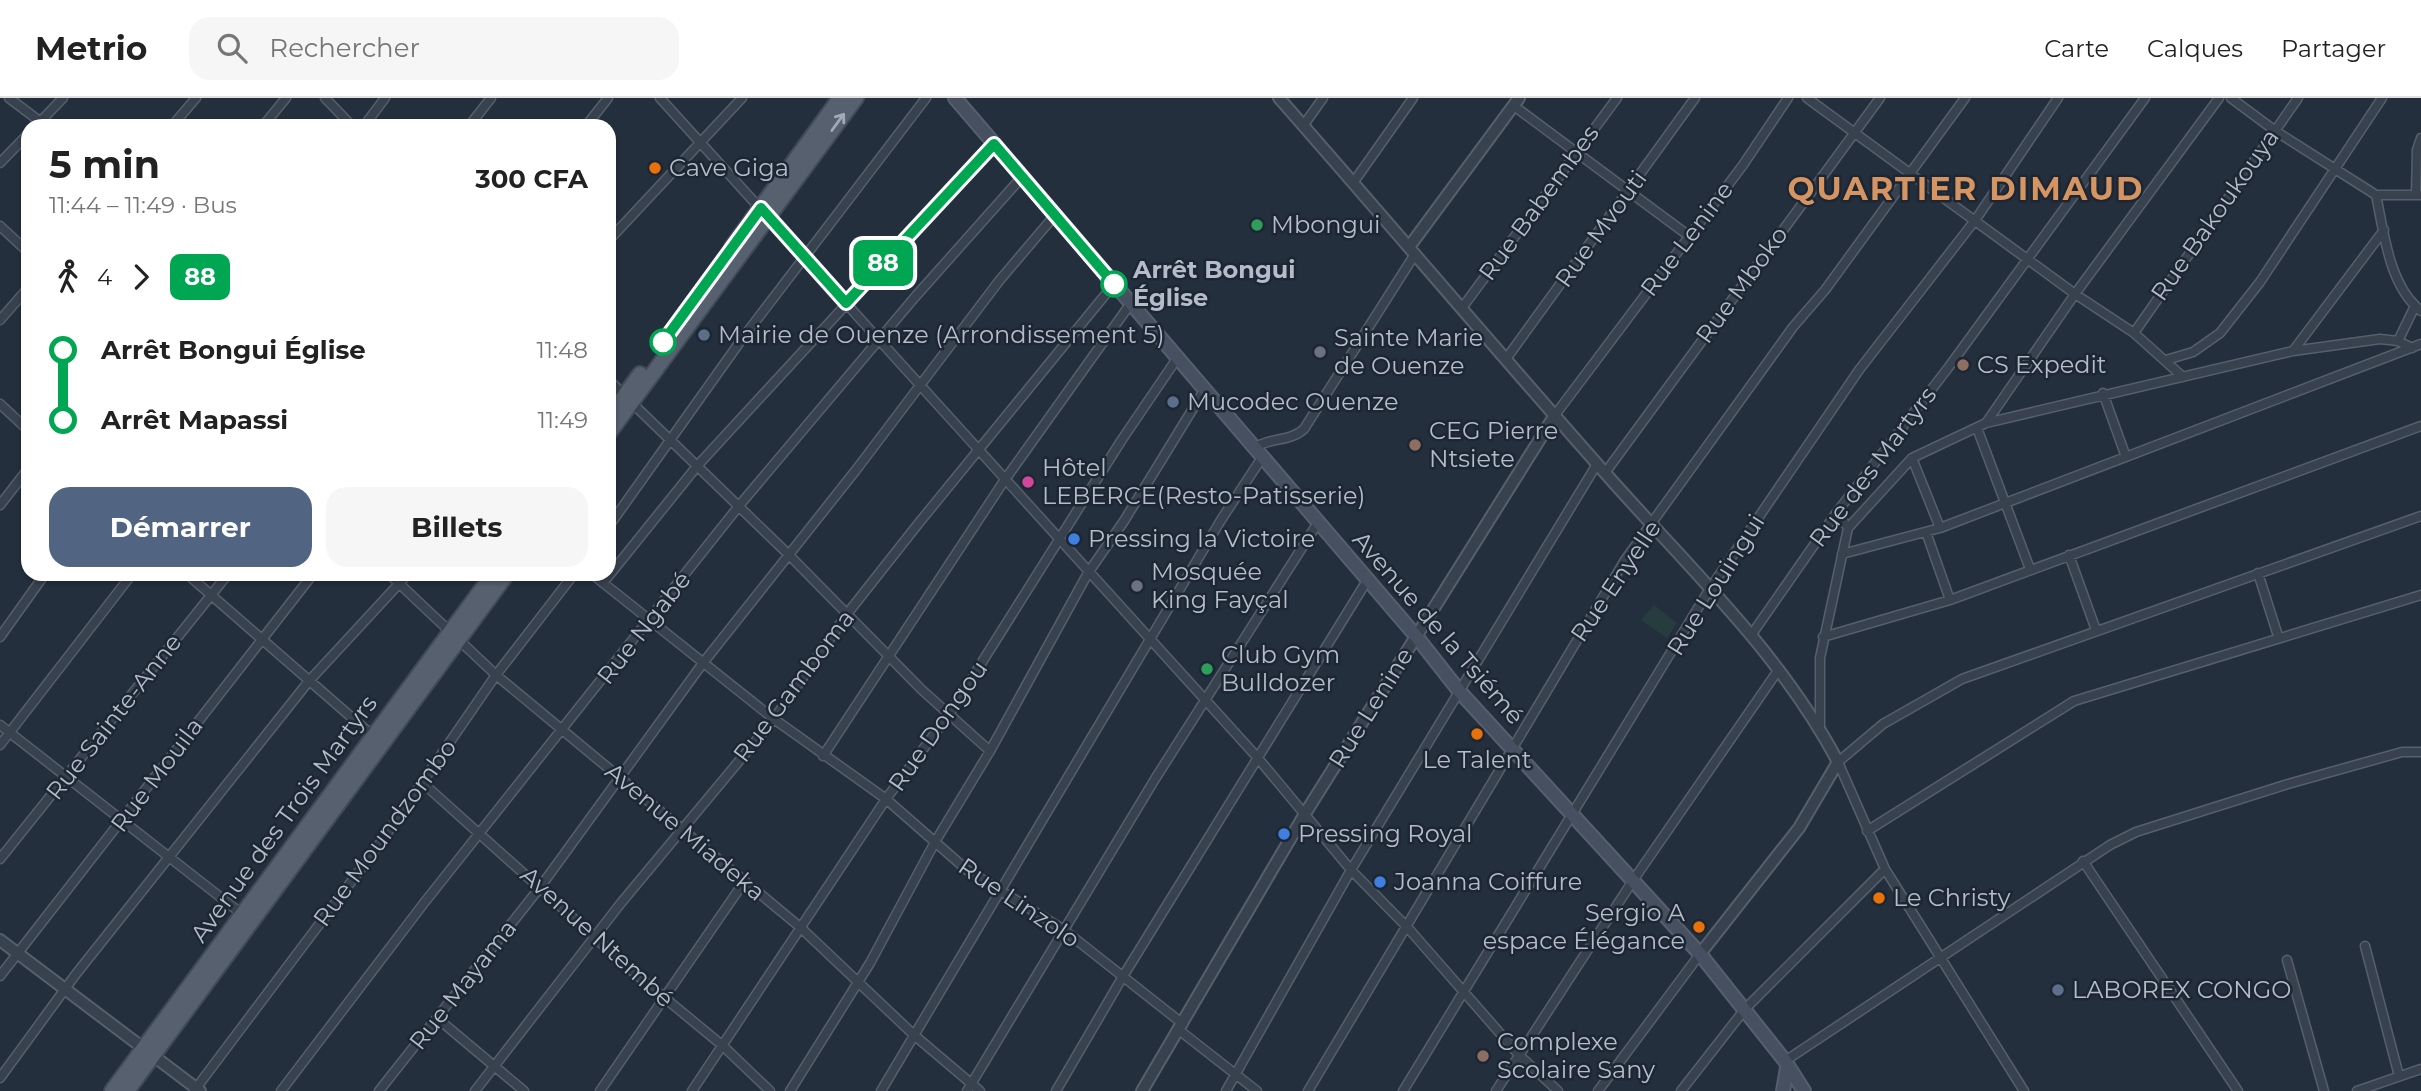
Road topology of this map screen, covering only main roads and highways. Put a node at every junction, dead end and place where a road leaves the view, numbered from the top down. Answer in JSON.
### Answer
{"nodes":[{"id":1,"x":840,"y":98,"type":"edge"},
{"id":2,"x":856,"y":98,"type":"edge"},
{"id":3,"x":956,"y":98,"type":"edge"},
{"id":4,"x":764,"y":212,"type":"junction"},
{"id":5,"x":628,"y":399,"type":"junction"},
{"id":6,"x":616,"y":410,"type":"edge"},
{"id":7,"x":616,"y":420,"type":"edge"},
{"id":8,"x":489,"y":581,"type":"edge"},
{"id":9,"x":501,"y":581,"type":"edge"},
{"id":10,"x":456,"y":634,"type":"junction"},
{"id":11,"x":148,"y":1054,"type":"junction"},
{"id":12,"x":1786,"y":1065,"type":"junction"},
{"id":13,"x":112,"y":1091,"type":"edge"},
{"id":14,"x":127,"y":1091,"type":"edge"},
{"id":15,"x":1783,"y":1091,"type":"edge"},
{"id":16,"x":1804,"y":1091,"type":"edge"}],
"edges":[{"from":1,"to":4,"type":"main road"},
{"from":4,"to":2,"type":"main road","one_way":true},
{"from":3,"to":12,"type":"main road","name":"Avenue de la Tsiémé"},
{"from":4,"to":5,"type":"main road"},
{"from":5,"to":6,"type":"main road"},
{"from":5,"to":7,"type":"main road"},
{"from":8,"to":10,"type":"main road","name":"Avenue des Trois Martyrs"},
{"from":9,"to":10,"type":"main road","name":"Avenue des Trois Martyrs"},
{"from":10,"to":11,"type":"main road","name":"Avenue des Trois Martyrs"},
{"from":10,"to":11,"type":"main road","name":"Avenue des Trois Martyrs"},
{"from":11,"to":13,"type":"main road","name":"Avenue des Trois Martyrs"},
{"from":11,"to":14,"type":"main road","name":"Avenue des Trois Martyrs"},
{"from":12,"to":15,"type":"main road"},
{"from":12,"to":16,"type":"main road","name":"Avenue de la Tsiémé"}]}
